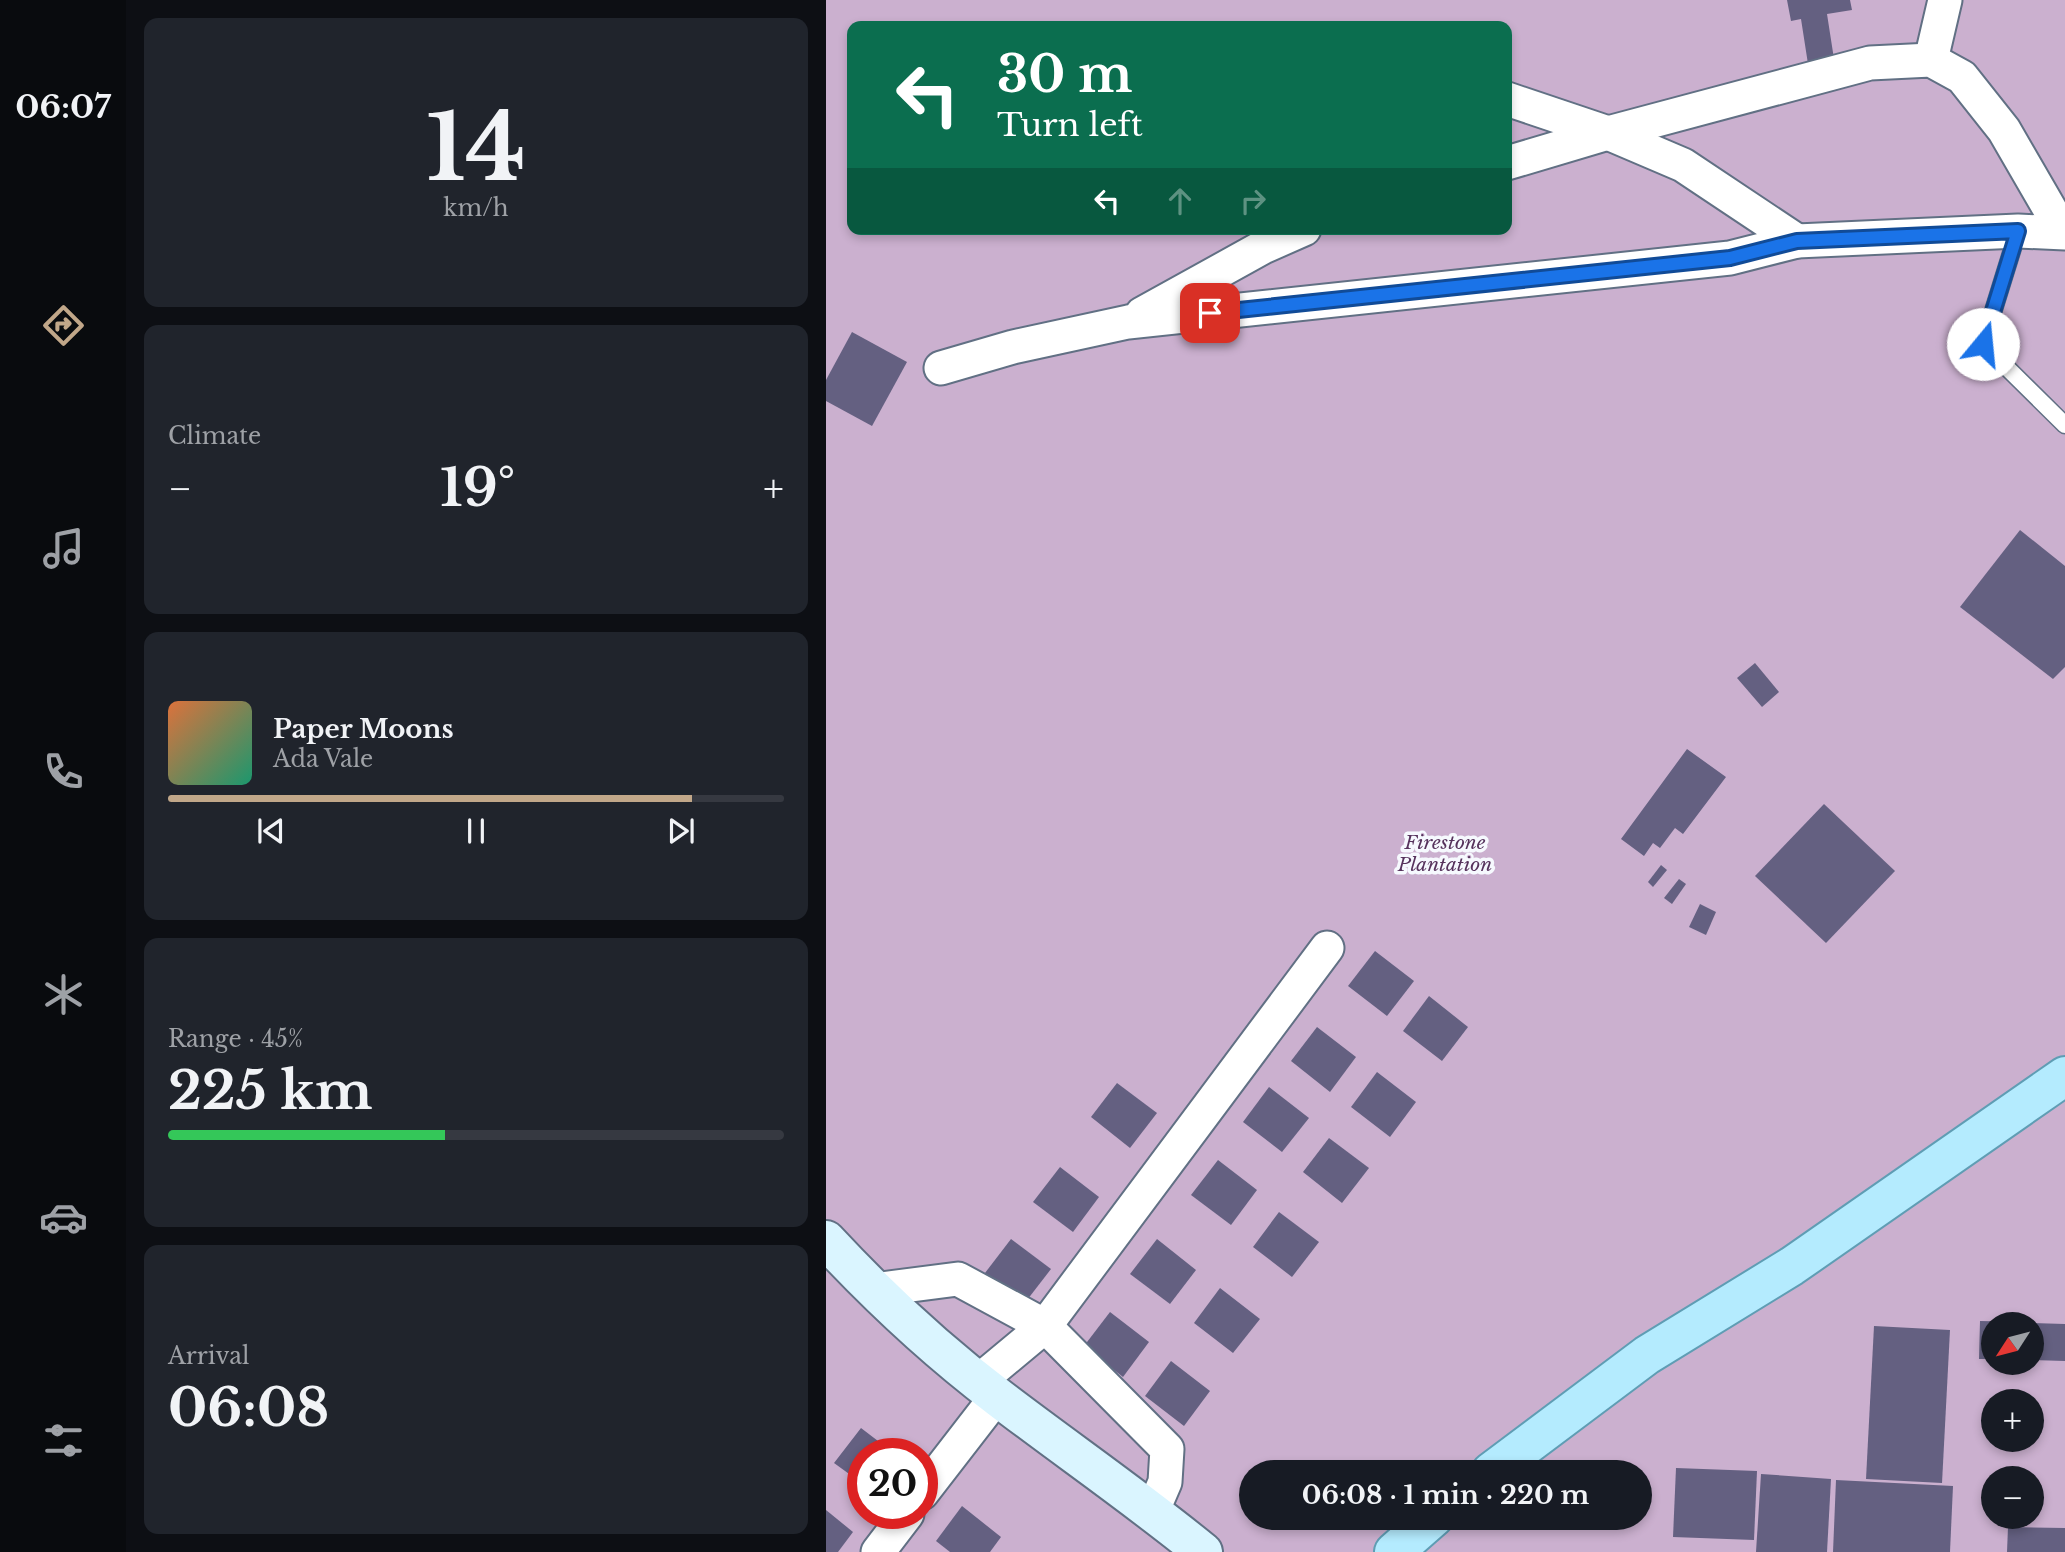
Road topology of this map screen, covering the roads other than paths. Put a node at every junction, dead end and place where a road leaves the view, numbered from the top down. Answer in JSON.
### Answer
{"nodes":[{"id":1,"x":1945,"y":0,"type":"edge"},
{"id":2,"x":1931,"y":60,"type":"junction"},
{"id":3,"x":1512,"y":101,"type":"edge"},
{"id":4,"x":1703,"y":108,"type":"junction"},
{"id":5,"x":1608,"y":133,"type":"junction"},
{"id":6,"x":1512,"y":162,"type":"edge"},
{"id":7,"x":1683,"y":165,"type":"junction"},
{"id":8,"x":2018,"y":231,"type":"junction"},
{"id":9,"x":2064,"y":232,"type":"edge"},
{"id":10,"x":1291,"y":235,"type":"edge"},
{"id":11,"x":1797,"y":241,"type":"junction"},
{"id":12,"x":1128,"y":322,"type":"junction"},
{"id":13,"x":941,"y":369,"type":"dead end"},
{"id":14,"x":2065,"y":425,"type":"edge"},
{"id":15,"x":1327,"y":948,"type":"dead end"},
{"id":16,"x":2065,"y":1076,"type":"edge"},
{"id":17,"x":826,"y":1240,"type":"edge"},
{"id":18,"x":873,"y":1290,"type":"junction"},
{"id":19,"x":1045,"y":1326,"type":"junction"},
{"id":20,"x":988,"y":1389,"type":"junction"},
{"id":21,"x":1507,"y":1460,"type":"edge"},
{"id":22,"x":938,"y":1468,"type":"edge"},
{"id":23,"x":1153,"y":1510,"type":"junction"},
{"id":24,"x":896,"y":1529,"type":"edge"},
{"id":25,"x":1419,"y":1530,"type":"edge"},
{"id":26,"x":878,"y":1552,"type":"edge"},
{"id":27,"x":1203,"y":1552,"type":"edge"},
{"id":28,"x":1394,"y":1552,"type":"edge"}],
"edges":[{"from":1,"to":2,"type":"street"},
{"from":2,"to":4,"type":"street"},
{"from":2,"to":9,"type":"street"},
{"from":3,"to":5,"type":"street"},
{"from":4,"to":5,"type":"street"},
{"from":4,"to":7,"type":"street"},
{"from":5,"to":6,"type":"street"},
{"from":5,"to":7,"type":"street"},
{"from":7,"to":11,"type":"street"},
{"from":8,"to":9,"type":"street"},
{"from":8,"to":11,"type":"street"},
{"from":8,"to":14,"type":"lane"},
{"from":10,"to":12,"type":"street"},
{"from":11,"to":12,"type":"street"},
{"from":12,"to":13,"type":"street"},
{"from":15,"to":19,"type":"street"},
{"from":16,"to":21,"type":"main road"},
{"from":17,"to":18,"type":"street"},
{"from":18,"to":19,"type":"street"},
{"from":18,"to":20,"type":"street"},
{"from":19,"to":20,"type":"street"},
{"from":19,"to":23,"type":"street"},
{"from":20,"to":22,"type":"street"},
{"from":20,"to":23,"type":"street"},
{"from":23,"to":27,"type":"street"},
{"from":24,"to":26,"type":"street"},
{"from":25,"to":28,"type":"main road"}]}
